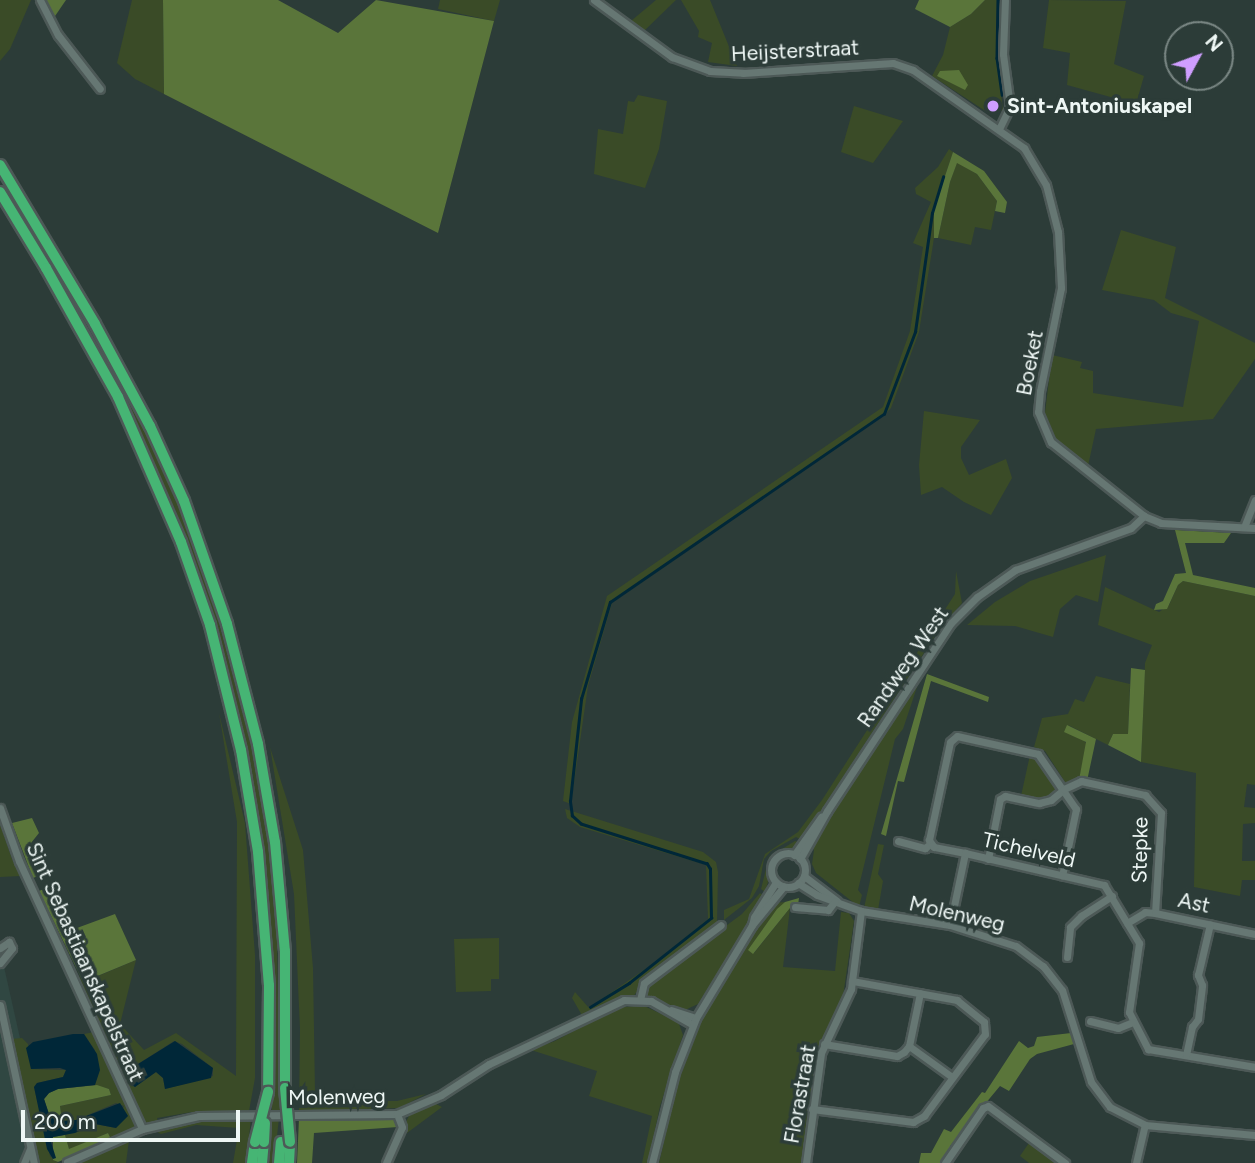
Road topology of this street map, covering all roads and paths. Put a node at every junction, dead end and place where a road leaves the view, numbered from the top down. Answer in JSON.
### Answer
{"nodes":[{"id":1,"x":40,"y":0,"type":"edge"},
{"id":2,"x":594,"y":0,"type":"edge"},
{"id":3,"x":1005,"y":0,"type":"edge"},
{"id":4,"x":100,"y":89,"type":"dead end"},
{"id":5,"x":999,"y":129,"type":"junction"},
{"id":6,"x":0,"y":165,"type":"edge"},
{"id":7,"x":0,"y":192,"type":"edge"},
{"id":8,"x":1255,"y":500,"type":"edge"},
{"id":9,"x":1144,"y":516,"type":"junction"},
{"id":10,"x":1244,"y":527,"type":"junction"},
{"id":11,"x":1255,"y":528,"type":"edge"},
{"id":12,"x":1064,"y":789,"type":"junction"},
{"id":13,"x":0,"y":808,"type":"edge"},
{"id":14,"x":898,"y":841,"type":"dead end"},
{"id":15,"x":930,"y":844,"type":"junction"},
{"id":16,"x":965,"y":853,"type":"junction"},
{"id":17,"x":797,"y":857,"type":"junction"},
{"id":18,"x":988,"y":859,"type":"junction"},
{"id":19,"x":804,"y":876,"type":"junction"},
{"id":20,"x":1062,"y":876,"type":"junction"},
{"id":21,"x":776,"y":881,"type":"junction"},
{"id":22,"x":798,"y":883,"type":"junction"},
{"id":23,"x":784,"y":886,"type":"junction"},
{"id":24,"x":1112,"y":896,"type":"junction"},
{"id":25,"x":835,"y":900,"type":"junction"},
{"id":26,"x":795,"y":907,"type":"dead end"},
{"id":27,"x":861,"y":911,"type":"junction"},
{"id":28,"x":1155,"y":913,"type":"junction"},
{"id":29,"x":1127,"y":923,"type":"junction"},
{"id":30,"x":1210,"y":924,"type":"junction"},
{"id":31,"x":721,"y":925,"type":"dead end"},
{"id":32,"x":752,"y":925,"type":"junction"},
{"id":33,"x":950,"y":925,"type":"junction"},
{"id":34,"x":1255,"y":934,"type":"edge"},
{"id":35,"x":0,"y":948,"type":"edge"},
{"id":36,"x":1067,"y":957,"type":"dead end"},
{"id":37,"x":0,"y":963,"type":"edge"},
{"id":38,"x":852,"y":981,"type":"junction"},
{"id":39,"x":920,"y":993,"type":"junction"},
{"id":40,"x":640,"y":1000,"type":"junction"},
{"id":41,"x":0,"y":1005,"type":"edge"},
{"id":42,"x":695,"y":1021,"type":"junction"},
{"id":43,"x":1090,"y":1021,"type":"dead end"},
{"id":44,"x":1133,"y":1022,"type":"junction"},
{"id":45,"x":824,"y":1044,"type":"junction"},
{"id":46,"x":909,"y":1046,"type":"junction"},
{"id":47,"x":1186,"y":1055,"type":"junction"},
{"id":48,"x":1255,"y":1067,"type":"edge"},
{"id":49,"x":952,"y":1077,"type":"junction"},
{"id":50,"x":812,"y":1109,"type":"junction"},
{"id":51,"x":397,"y":1114,"type":"junction"},
{"id":52,"x":1146,"y":1125,"type":"junction"},
{"id":53,"x":142,"y":1129,"type":"junction"},
{"id":54,"x":1255,"y":1135,"type":"edge"},
{"id":55,"x":260,"y":1142,"type":"junction"},
{"id":56,"x":286,"y":1142,"type":"junction"},
{"id":57,"x":30,"y":1149,"type":"junction"},
{"id":58,"x":67,"y":1162,"type":"edge"},
{"id":59,"x":24,"y":1163,"type":"edge"},
{"id":60,"x":34,"y":1163,"type":"edge"},
{"id":61,"x":252,"y":1163,"type":"edge"},
{"id":62,"x":262,"y":1163,"type":"edge"},
{"id":63,"x":279,"y":1163,"type":"edge"},
{"id":64,"x":289,"y":1163,"type":"edge"},
{"id":65,"x":386,"y":1163,"type":"edge"},
{"id":66,"x":652,"y":1163,"type":"edge"},
{"id":67,"x":806,"y":1163,"type":"edge"},
{"id":68,"x":945,"y":1163,"type":"edge"},
{"id":69,"x":1065,"y":1163,"type":"edge"},
{"id":70,"x":1136,"y":1163,"type":"edge"}],
"edges":[{"from":1,"to":4,"type":"street"},
{"from":2,"to":5,"type":"street","name":"Heijsterstraat"},
{"from":3,"to":5,"type":"street"},
{"from":5,"to":9,"type":"street","name":"Boeket"},
{"from":6,"to":56,"type":"highway","bridge":true},
{"from":7,"to":55,"type":"highway","bridge":true},
{"from":8,"to":10,"type":"street"},
{"from":9,"to":10,"type":"street","name":"Boeket"},
{"from":9,"to":17,"type":"street","name":"Randweg West"},
{"from":10,"to":11,"type":"street","name":"Boeket"},
{"from":12,"to":15,"type":"street"},
{"from":12,"to":18,"type":"street","name":"Stepke"},
{"from":12,"to":20,"type":"street"},
{"from":12,"to":28,"type":"street","name":"Stepke"},
{"from":13,"to":53,"type":"street","name":"Sint Sebastiaanskapelstraat"},
{"from":14,"to":15,"type":"street"},
{"from":15,"to":16,"type":"street"},
{"from":16,"to":18,"type":"street","name":"Tichelveld"},
{"from":16,"to":33,"type":"street","name":"Tichelveld"},
{"from":17,"to":19,"type":"street"},
{"from":17,"to":21,"type":"street"},
{"from":18,"to":20,"type":"street","name":"Tichelveld"},
{"from":19,"to":22,"type":"street"},
{"from":19,"to":25,"type":"street","name":"Molenweg"},
{"from":20,"to":24,"type":"street","name":"Tichelveld"},
{"from":21,"to":23,"type":"street"},
{"from":21,"to":32,"type":"street"},
{"from":22,"to":23,"type":"street"},
{"from":22,"to":25,"type":"street","name":"Molenweg"},
{"from":23,"to":32,"type":"street"},
{"from":24,"to":29,"type":"street"},
{"from":24,"to":36,"type":"street"},
{"from":25,"to":26,"type":"street","name":"Molenweg"},
{"from":25,"to":27,"type":"street","name":"Molenweg"},
{"from":27,"to":33,"type":"street","name":"Molenweg"},
{"from":27,"to":38,"type":"street","name":"Florastraat"},
{"from":28,"to":29,"type":"street","name":"Ast"},
{"from":28,"to":30,"type":"street","name":"Ast"},
{"from":29,"to":44,"type":"street"},
{"from":30,"to":34,"type":"street","name":"Ast"},
{"from":30,"to":47,"type":"street"},
{"from":31,"to":40,"type":"street"},
{"from":32,"to":42,"type":"street"},
{"from":33,"to":52,"type":"street","name":"Molenweg"},
{"from":35,"to":37,"type":"street"},
{"from":38,"to":39,"type":"street"},
{"from":38,"to":45,"type":"street","name":"Florastraat"},
{"from":39,"to":46,"type":"street"},
{"from":39,"to":49,"type":"street"},
{"from":40,"to":42,"type":"street"},
{"from":40,"to":51,"type":"street","name":"Molenweg"},
{"from":41,"to":57,"type":"street"},
{"from":42,"to":66,"type":"street"},
{"from":43,"to":44,"type":"street"},
{"from":44,"to":47,"type":"street"},
{"from":45,"to":46,"type":"street"},
{"from":45,"to":50,"type":"street","name":"Florastraat"},
{"from":46,"to":49,"type":"street"},
{"from":47,"to":48,"type":"street"},
{"from":49,"to":50,"type":"street"},
{"from":50,"to":67,"type":"street","name":"Florastraat"},
{"from":51,"to":53,"type":"street","name":"Molenweg"},
{"from":51,"to":65,"type":"street"},
{"from":52,"to":54,"type":"street","name":"Molenweg"},
{"from":52,"to":70,"type":"street"},
{"from":53,"to":58,"type":"street","name":"Molenweg"},
{"from":55,"to":61,"type":"highway"},
{"from":55,"to":62,"type":"highway"},
{"from":56,"to":63,"type":"highway"},
{"from":56,"to":64,"type":"highway"},
{"from":57,"to":59,"type":"street"},
{"from":57,"to":60,"type":"street"},
{"from":68,"to":69,"type":"street"}]}
